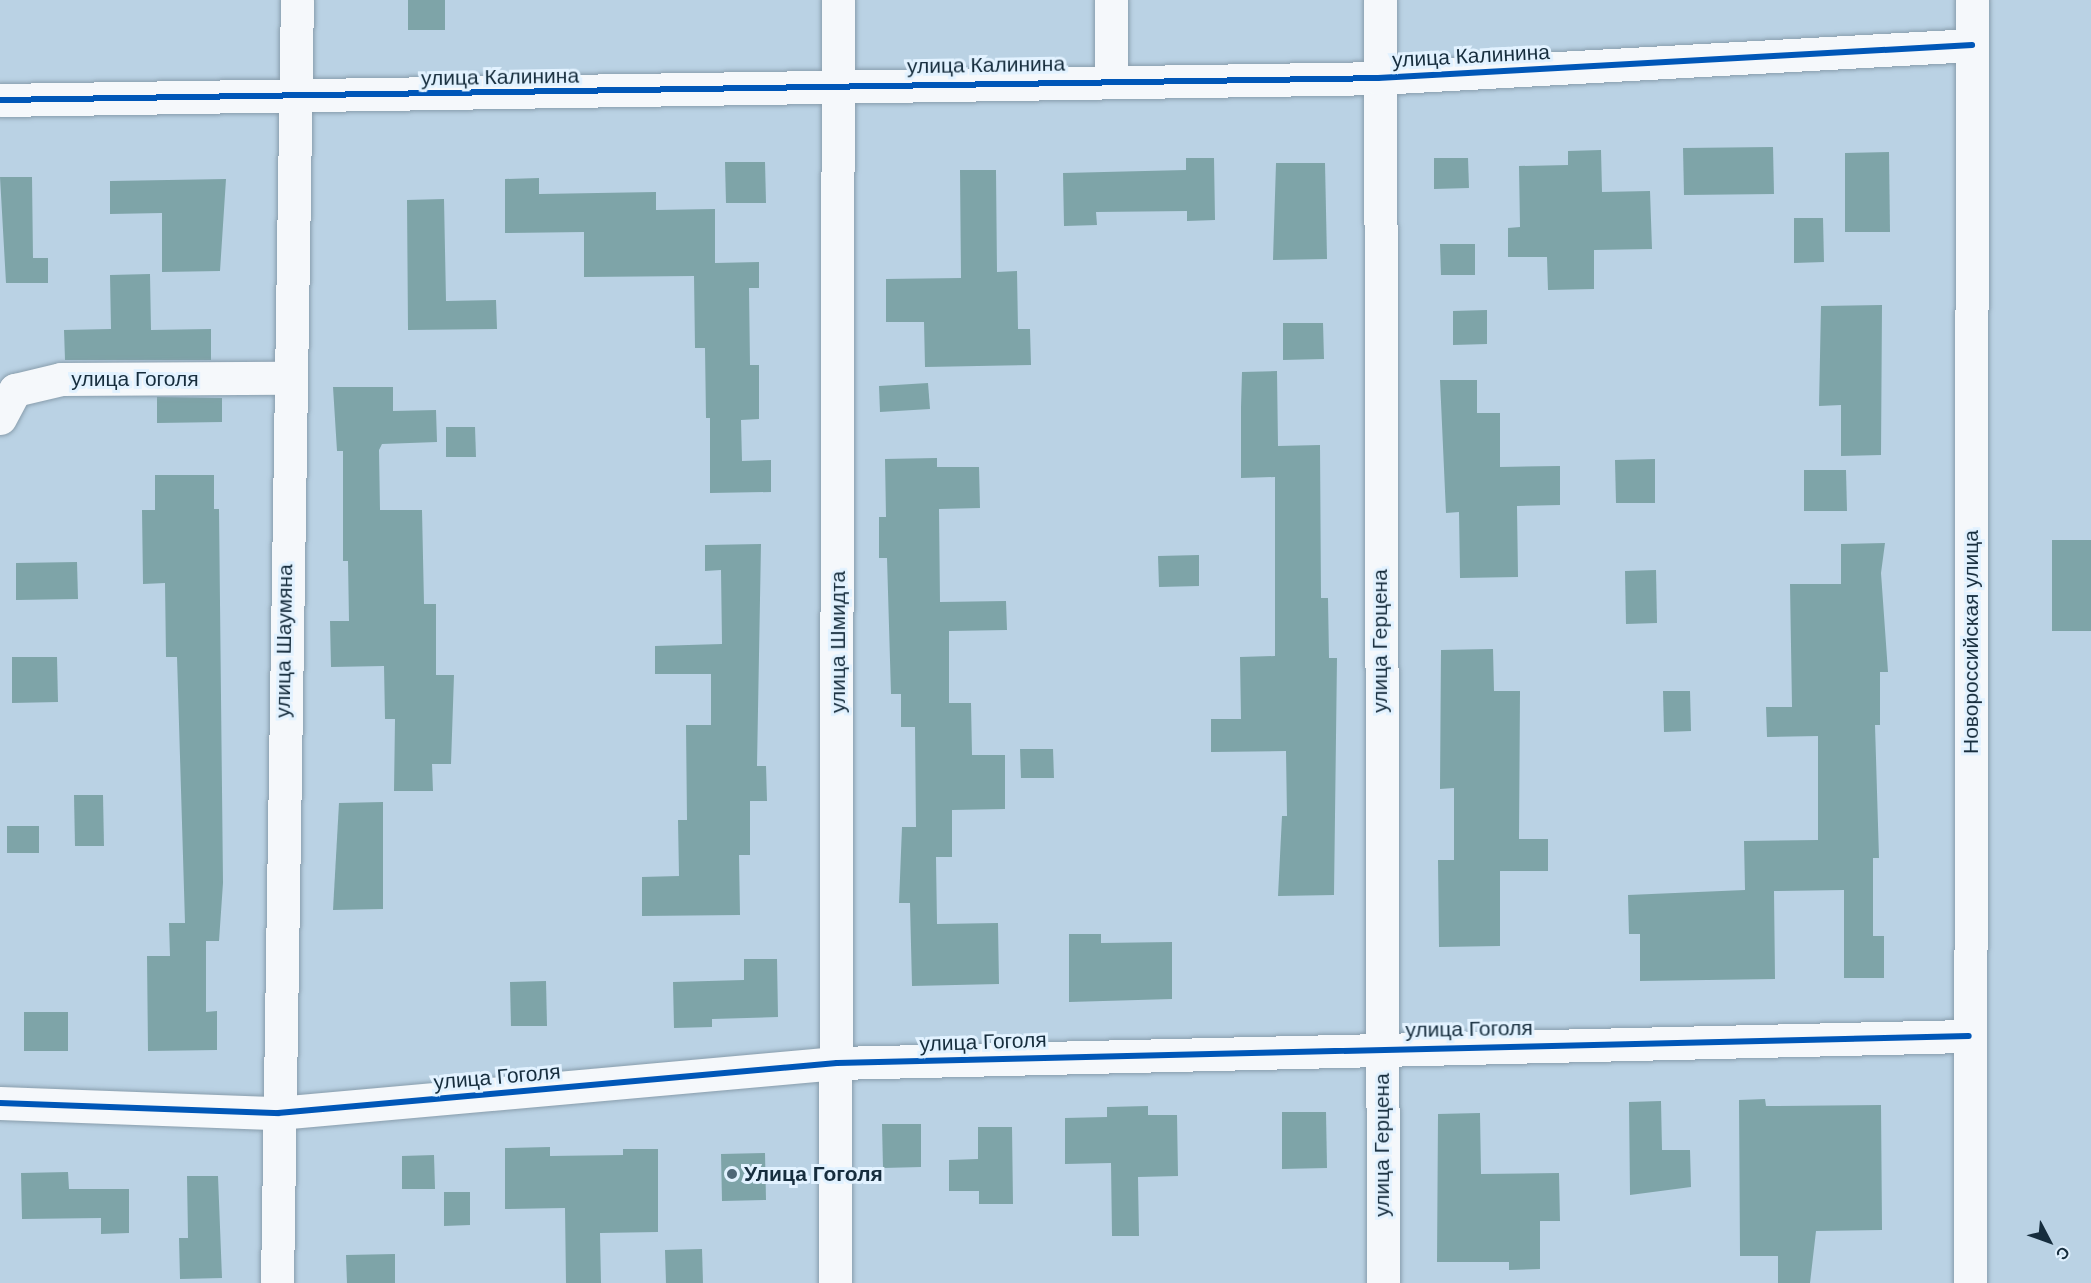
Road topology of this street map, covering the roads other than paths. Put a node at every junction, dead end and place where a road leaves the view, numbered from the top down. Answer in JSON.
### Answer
{"nodes":[{"id":1,"x":297,"y":0,"type":"edge"},
{"id":2,"x":838,"y":0,"type":"edge"},
{"id":3,"x":1111,"y":0,"type":"edge"},
{"id":4,"x":1380,"y":0,"type":"edge"},
{"id":5,"x":1972,"y":0,"type":"edge"},
{"id":6,"x":1972,"y":45,"type":"junction"},
{"id":7,"x":1111,"y":78,"type":"junction"},
{"id":8,"x":1378,"y":78,"type":"junction"},
{"id":9,"x":838,"y":85,"type":"junction"},
{"id":10,"x":297,"y":98,"type":"junction"},
{"id":11,"x":0,"y":100,"type":"edge"},
{"id":12,"x":287,"y":378,"type":"junction"},
{"id":13,"x":0,"y":418,"type":"edge"},
{"id":14,"x":1969,"y":1036,"type":"junction"},
{"id":15,"x":1382,"y":1048,"type":"junction"},
{"id":16,"x":837,"y":1063,"type":"junction"},
{"id":17,"x":0,"y":1103,"type":"edge"},
{"id":18,"x":278,"y":1113,"type":"junction"},
{"id":19,"x":277,"y":1283,"type":"edge"},
{"id":20,"x":835,"y":1283,"type":"edge"},
{"id":21,"x":1383,"y":1283,"type":"edge"},
{"id":22,"x":1970,"y":1283,"type":"edge"}],
"edges":[{"from":1,"to":10,"type":"street","name":"улица Шаумяна"},
{"from":2,"to":9,"type":"street","name":"улица Шмидта"},
{"from":3,"to":7,"type":"street"},
{"from":4,"to":8,"type":"street","name":"улица Герцена"},
{"from":5,"to":6,"type":"street","name":"Новороссийская улица"},
{"from":6,"to":8,"type":"street","name":"улица Калинина"},
{"from":6,"to":14,"type":"street","name":"Новороссийская улица"},
{"from":7,"to":8,"type":"street","name":"улица Калинина"},
{"from":7,"to":9,"type":"street","name":"улица Калинина"},
{"from":8,"to":15,"type":"street","name":"улица Герцена"},
{"from":9,"to":10,"type":"street","name":"улица Калинина"},
{"from":9,"to":16,"type":"street","name":"улица Шмидта"},
{"from":10,"to":11,"type":"street","name":"улица Калинина"},
{"from":10,"to":12,"type":"street","name":"улица Шаумяна"},
{"from":12,"to":13,"type":"street","name":"улица Гоголя"},
{"from":12,"to":18,"type":"street","name":"улица Шаумяна"},
{"from":14,"to":15,"type":"street","name":"улица Гоголя"},
{"from":14,"to":22,"type":"street","name":"Новороссийская улица"},
{"from":15,"to":16,"type":"street","name":"улица Гоголя"},
{"from":15,"to":21,"type":"street","name":"улица Герцена"},
{"from":16,"to":18,"type":"street","name":"улица Гоголя"},
{"from":16,"to":20,"type":"street","name":"улица Шмидта"},
{"from":17,"to":18,"type":"street","name":"улица Гоголя"},
{"from":18,"to":19,"type":"street","name":"улица Шаумяна"}]}
